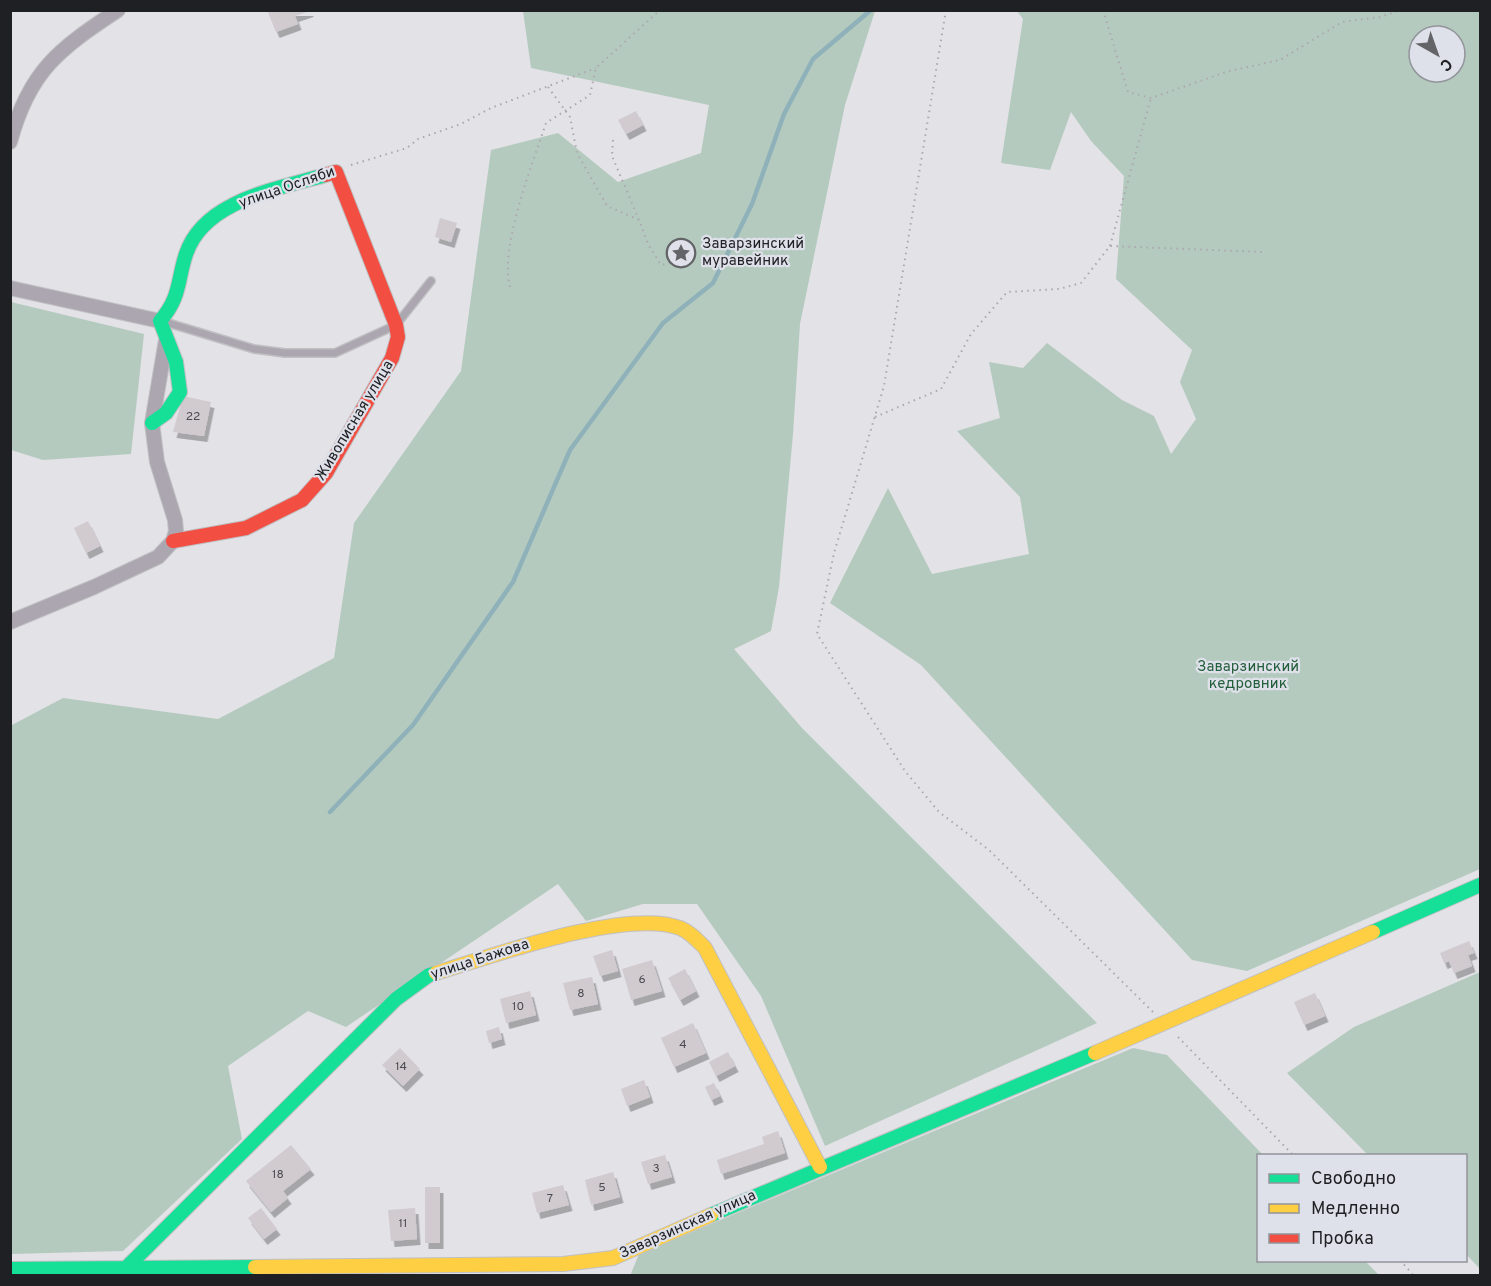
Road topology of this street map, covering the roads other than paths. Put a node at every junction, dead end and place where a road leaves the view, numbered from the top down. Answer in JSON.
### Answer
{"nodes":[{"id":1,"x":118,"y":10,"type":"edge"},
{"id":2,"x":10,"y":142,"type":"edge"},
{"id":3,"x":336,"y":172,"type":"joint"},
{"id":4,"x":431,"y":281,"type":"dead end"},
{"id":5,"x":10,"y":288,"type":"edge"},
{"id":6,"x":160,"y":321,"type":"junction"},
{"id":7,"x":396,"y":325,"type":"junction"},
{"id":8,"x":166,"y":339,"type":"junction"},
{"id":9,"x":152,"y":423,"type":"junction"},
{"id":10,"x":173,"y":541,"type":"junction"},
{"id":11,"x":10,"y":622,"type":"edge"},
{"id":12,"x":1480,"y":885,"type":"edge"},
{"id":13,"x":820,"y":1167,"type":"junction"},
{"id":14,"x":613,"y":1258,"type":"junction"},
{"id":15,"x":563,"y":1264,"type":"junction"},
{"id":16,"x":10,"y":1269,"type":"edge"},
{"id":17,"x":121,"y":1273,"type":"edge"},
{"id":18,"x":553,"y":1275,"type":"edge"},
{"id":19,"x":616,"y":1275,"type":"edge"}],
"edges":[{"from":1,"to":2,"type":"street"},
{"from":3,"to":6,"type":"street","name":"улица Осляби"},
{"from":3,"to":7,"type":"street","name":"Живописная улица"},
{"from":4,"to":7,"type":"lane"},
{"from":5,"to":6,"type":"street"},
{"from":6,"to":7,"type":"lane"},
{"from":6,"to":8,"type":"street"},
{"from":7,"to":10,"type":"street","name":"Живописная улица"},
{"from":8,"to":9,"type":"street"},
{"from":8,"to":9,"type":"street"},
{"from":9,"to":10,"type":"street"},
{"from":10,"to":11,"type":"street"},
{"from":12,"to":13,"type":"street","name":"Заварзинская улица"},
{"from":13,"to":14,"type":"street","name":"Заварзинская улица"},
{"from":13,"to":17,"type":"street","name":"улица Бажова"},
{"from":14,"to":15,"type":"street","name":"Заварзинская улица"},
{"from":14,"to":19,"type":"street"},
{"from":15,"to":17,"type":"street","name":"Заварзинская улица"},
{"from":15,"to":18,"type":"street"},
{"from":16,"to":17,"type":"street","name":"Заварзинская улица"}]}
